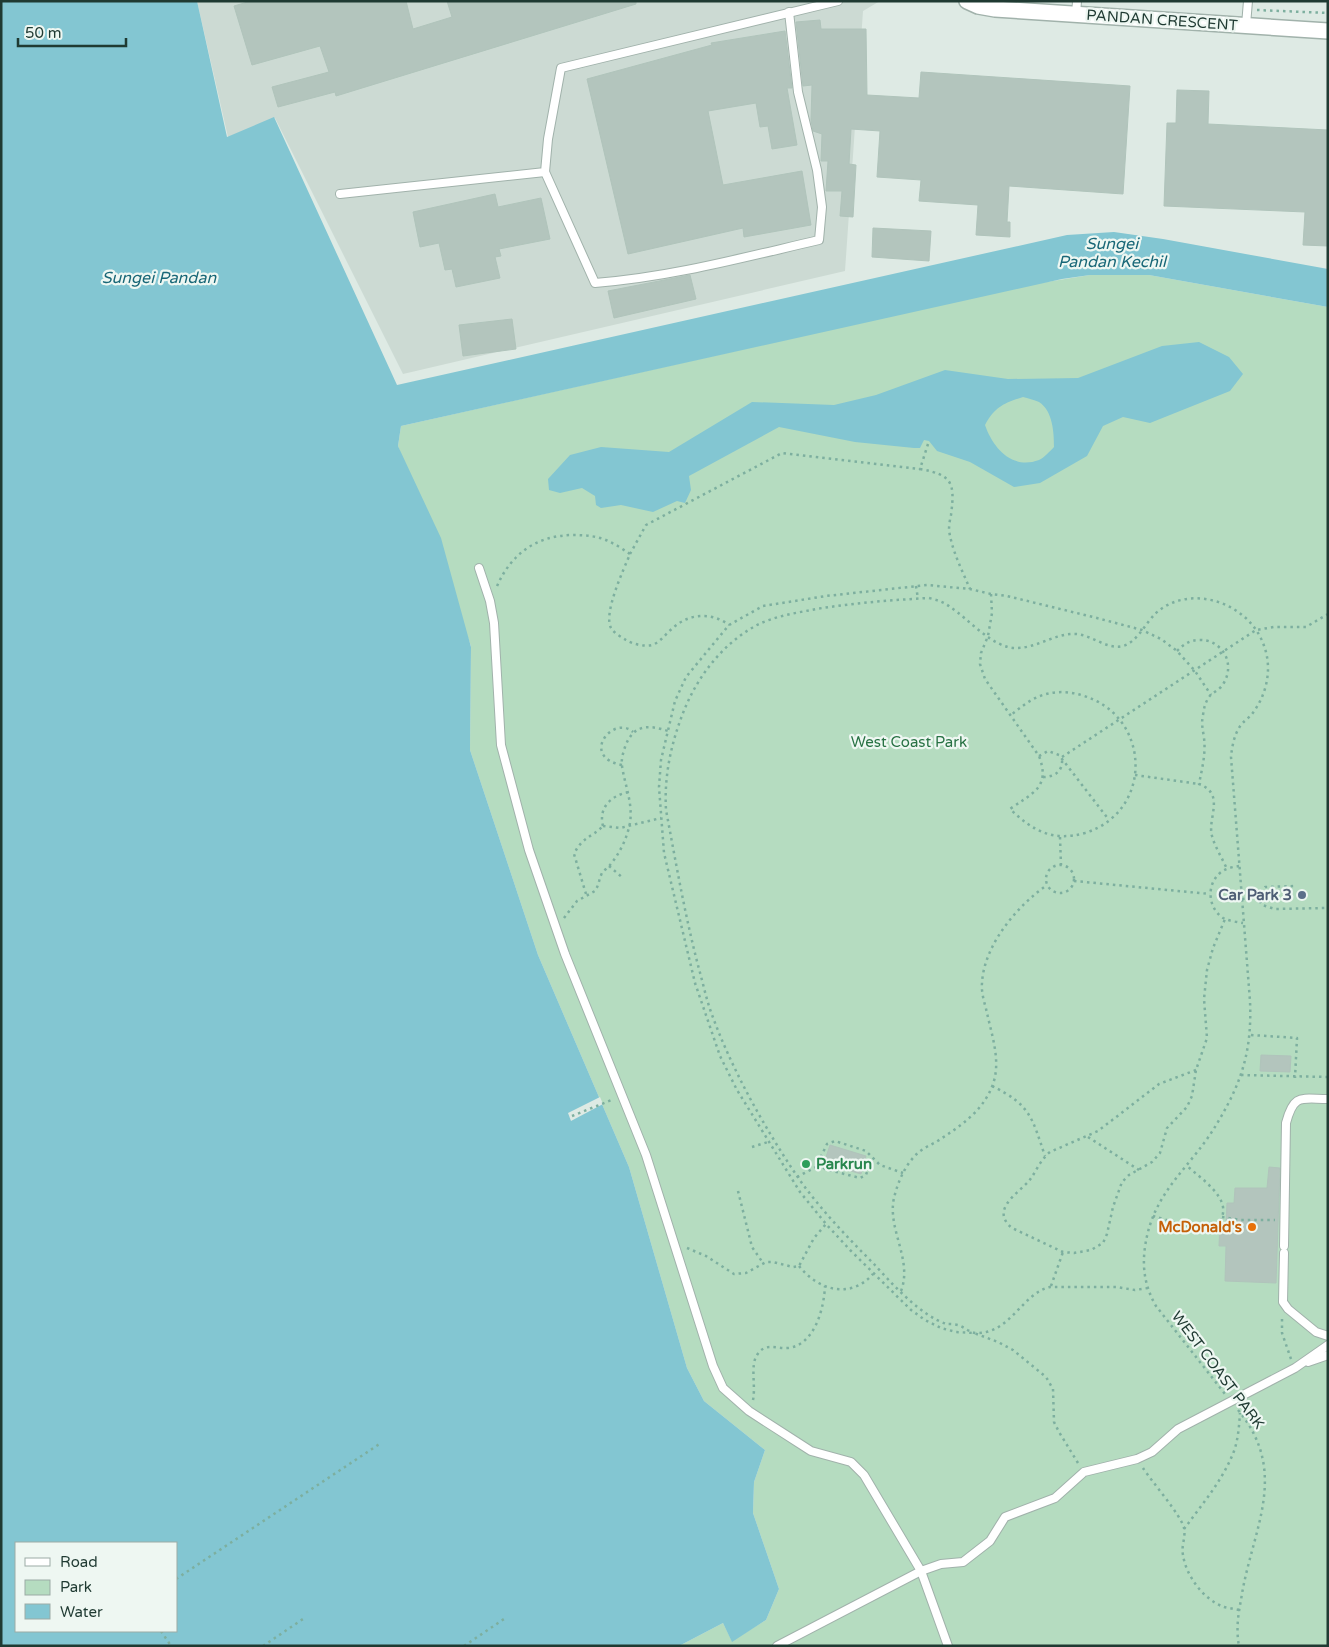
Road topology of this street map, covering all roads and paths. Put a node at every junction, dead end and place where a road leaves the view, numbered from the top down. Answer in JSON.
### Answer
{"nodes":[{"id":1,"x":838,"y":1,"type":"edge"},
{"id":2,"x":967,"y":1,"type":"edge"},
{"id":3,"x":1248,"y":1,"type":"edge"},
{"id":4,"x":1076,"y":8,"type":"edge"},
{"id":5,"x":789,"y":12,"type":"junction"},
{"id":6,"x":1246,"y":25,"type":"junction"},
{"id":7,"x":1328,"y":31,"type":"edge"},
{"id":8,"x":545,"y":172,"type":"junction"},
{"id":9,"x":340,"y":194,"type":"dead end"},
{"id":10,"x":928,"y":444,"type":"dead end"},
{"id":11,"x":920,"y":469,"type":"junction"},
{"id":12,"x":630,"y":554,"type":"junction"},
{"id":13,"x":479,"y":568,"type":"dead end"},
{"id":14,"x":503,"y":573,"type":"dead end"},
{"id":15,"x":916,"y":586,"type":"junction"},
{"id":16,"x":970,"y":589,"type":"junction"},
{"id":17,"x":991,"y":594,"type":"junction"},
{"id":18,"x":918,"y":599,"type":"junction"},
{"id":19,"x":1328,"y":614,"type":"edge"},
{"id":20,"x":730,"y":625,"type":"junction"},
{"id":21,"x":1142,"y":630,"type":"junction"},
{"id":22,"x":1256,"y":630,"type":"junction"},
{"id":23,"x":988,"y":636,"type":"junction"},
{"id":24,"x":1177,"y":651,"type":"junction"},
{"id":25,"x":1223,"y":651,"type":"junction"},
{"id":26,"x":1195,"y":671,"type":"junction"},
{"id":27,"x":1211,"y":694,"type":"junction"},
{"id":28,"x":1011,"y":715,"type":"junction"},
{"id":29,"x":1120,"y":719,"type":"junction"},
{"id":30,"x":668,"y":731,"type":"junction"},
{"id":31,"x":633,"y":732,"type":"junction"},
{"id":32,"x":1039,"y":756,"type":"junction"},
{"id":33,"x":1062,"y":757,"type":"junction"},
{"id":34,"x":622,"y":765,"type":"junction"},
{"id":35,"x":1136,"y":775,"type":"junction"},
{"id":36,"x":1043,"y":777,"type":"junction"},
{"id":37,"x":1199,"y":784,"type":"junction"},
{"id":38,"x":629,"y":792,"type":"junction"},
{"id":39,"x":661,"y":818,"type":"junction"},
{"id":40,"x":1109,"y":820,"type":"junction"},
{"id":41,"x":603,"y":826,"type":"junction"},
{"id":42,"x":629,"y":827,"type":"junction"},
{"id":43,"x":1060,"y":837,"type":"junction"},
{"id":44,"x":1061,"y":865,"type":"junction"},
{"id":45,"x":609,"y":866,"type":"junction"},
{"id":46,"x":1239,"y":866,"type":"junction"},
{"id":47,"x":1227,"y":869,"type":"junction"},
{"id":48,"x":623,"y":878,"type":"dead end"},
{"id":49,"x":1074,"y":882,"type":"junction"},
{"id":50,"x":1047,"y":885,"type":"junction"},
{"id":51,"x":1296,"y":886,"type":"dead end"},
{"id":52,"x":1210,"y":894,"type":"junction"},
{"id":53,"x":586,"y":895,"type":"junction"},
{"id":54,"x":1258,"y":898,"type":"junction"},
{"id":55,"x":1241,"y":899,"type":"junction"},
{"id":56,"x":1328,"y":908,"type":"edge"},
{"id":57,"x":1225,"y":919,"type":"junction"},
{"id":58,"x":1243,"y":923,"type":"junction"},
{"id":59,"x":558,"y":932,"type":"junction"},
{"id":60,"x":1250,"y":1035,"type":"junction"},
{"id":61,"x":1196,"y":1070,"type":"junction"},
{"id":62,"x":1241,"y":1075,"type":"junction"},
{"id":63,"x":1328,"y":1077,"type":"edge"},
{"id":64,"x":1295,"y":1078,"type":"junction"},
{"id":65,"x":992,"y":1086,"type":"junction"},
{"id":66,"x":622,"y":1096,"type":"junction"},
{"id":67,"x":1325,"y":1099,"type":"edge"},
{"id":68,"x":572,"y":1116,"type":"dead end"},
{"id":69,"x":1087,"y":1137,"type":"junction"},
{"id":70,"x":768,"y":1142,"type":"junction"},
{"id":71,"x":752,"y":1147,"type":"dead end"},
{"id":72,"x":873,"y":1156,"type":"junction"},
{"id":73,"x":1045,"y":1156,"type":"junction"},
{"id":74,"x":818,"y":1164,"type":"junction"},
{"id":75,"x":1186,"y":1165,"type":"junction"},
{"id":76,"x":1139,"y":1170,"type":"junction"},
{"id":77,"x":903,"y":1173,"type":"junction"},
{"id":78,"x":797,"y":1177,"type":"junction"},
{"id":79,"x":738,"y":1191,"type":"dead end"},
{"id":80,"x":1153,"y":1216,"type":"junction"},
{"id":81,"x":1222,"y":1217,"type":"junction"},
{"id":82,"x":1284,"y":1220,"type":"junction"},
{"id":83,"x":826,"y":1224,"type":"junction"},
{"id":84,"x":676,"y":1246,"type":"junction"},
{"id":85,"x":1063,"y":1252,"type":"junction"},
{"id":86,"x":763,"y":1263,"type":"junction"},
{"id":87,"x":799,"y":1266,"type":"junction"},
{"id":88,"x":872,"y":1274,"type":"junction"},
{"id":89,"x":825,"y":1286,"type":"junction"},
{"id":90,"x":1050,"y":1287,"type":"junction"},
{"id":91,"x":1148,"y":1288,"type":"junction"},
{"id":92,"x":901,"y":1291,"type":"junction"},
{"id":93,"x":1283,"y":1302,"type":"junction"},
{"id":94,"x":974,"y":1333,"type":"junction"},
{"id":95,"x":1328,"y":1336,"type":"edge"},
{"id":96,"x":1328,"y":1345,"type":"edge"},
{"id":97,"x":1328,"y":1355,"type":"edge"},
{"id":98,"x":1295,"y":1368,"type":"junction"},
{"id":99,"x":1231,"y":1401,"type":"junction"},
{"id":100,"x":749,"y":1412,"type":"junction"},
{"id":101,"x":1240,"y":1413,"type":"junction"},
{"id":102,"x":382,"y":1443,"type":"dead end"},
{"id":103,"x":1137,"y":1459,"type":"junction"},
{"id":104,"x":1084,"y":1472,"type":"junction"},
{"id":105,"x":1184,"y":1529,"type":"junction"},
{"id":106,"x":921,"y":1571,"type":"junction"},
{"id":107,"x":178,"y":1578,"type":"edge"},
{"id":108,"x":1239,"y":1610,"type":"junction"},
{"id":109,"x":303,"y":1619,"type":"dead end"},
{"id":110,"x":504,"y":1619,"type":"dead end"},
{"id":111,"x":162,"y":1632,"type":"edge"},
{"id":112,"x":171,"y":1646,"type":"edge"},
{"id":113,"x":263,"y":1646,"type":"edge"},
{"id":114,"x":464,"y":1646,"type":"edge"},
{"id":115,"x":777,"y":1646,"type":"edge"},
{"id":116,"x":948,"y":1646,"type":"edge"},
{"id":117,"x":1239,"y":1646,"type":"edge"}],
"edges":[{"from":1,"to":5,"type":"lane"},
{"from":2,"to":4,"type":"street","name":"PANDAN CRESCENT"},
{"from":3,"to":6,"type":"lane"},
{"from":4,"to":6,"type":"street","name":"PANDAN CRESCENT"},
{"from":5,"to":8,"type":"lane"},
{"from":5,"to":8,"type":"lane"},
{"from":6,"to":7,"type":"street","name":"PANDAN CRESCENT"},
{"from":8,"to":9,"type":"lane"},
{"from":10,"to":11,"type":"path"},
{"from":11,"to":12,"type":"path"},
{"from":11,"to":16,"type":"path"},
{"from":12,"to":14,"type":"path"},
{"from":12,"to":20,"type":"path"},
{"from":13,"to":59,"type":"lane"},
{"from":15,"to":16,"type":"path"},
{"from":15,"to":18,"type":"path"},
{"from":15,"to":20,"type":"path"},
{"from":16,"to":17,"type":"path"},
{"from":17,"to":21,"type":"path"},
{"from":17,"to":23,"type":"path"},
{"from":18,"to":23,"type":"path","name":"WEST COAST PARK"},
{"from":18,"to":78,"type":"path","name":"WEST COAST PARK"},
{"from":19,"to":22,"type":"path"},
{"from":20,"to":30,"type":"path"},
{"from":21,"to":22,"type":"path","name":"WEST COAST PARK"},
{"from":21,"to":23,"type":"path","name":"WEST COAST PARK"},
{"from":21,"to":24,"type":"path"},
{"from":22,"to":25,"type":"path"},
{"from":22,"to":46,"type":"path","name":"WEST COAST PARK"},
{"from":23,"to":28,"type":"path"},
{"from":24,"to":25,"type":"path"},
{"from":24,"to":26,"type":"path"},
{"from":25,"to":26,"type":"path"},
{"from":25,"to":27,"type":"path"},
{"from":26,"to":27,"type":"path"},
{"from":26,"to":29,"type":"path"},
{"from":27,"to":37,"type":"path"},
{"from":28,"to":29,"type":"path"},
{"from":28,"to":32,"type":"path"},
{"from":29,"to":33,"type":"path"},
{"from":29,"to":35,"type":"path"},
{"from":30,"to":31,"type":"path"},
{"from":30,"to":39,"type":"path"},
{"from":31,"to":34,"type":"path"},
{"from":31,"to":34,"type":"path"},
{"from":32,"to":33,"type":"path"},
{"from":32,"to":36,"type":"path"},
{"from":33,"to":36,"type":"path"},
{"from":33,"to":40,"type":"path"},
{"from":34,"to":38,"type":"path"},
{"from":35,"to":37,"type":"path"},
{"from":35,"to":40,"type":"path"},
{"from":36,"to":43,"type":"path"},
{"from":37,"to":47,"type":"path"},
{"from":38,"to":41,"type":"path"},
{"from":38,"to":42,"type":"path"},
{"from":39,"to":42,"type":"path"},
{"from":39,"to":70,"type":"path"},
{"from":40,"to":43,"type":"path"},
{"from":41,"to":42,"type":"path"},
{"from":41,"to":53,"type":"path"},
{"from":42,"to":45,"type":"path"},
{"from":43,"to":44,"type":"path"},
{"from":44,"to":49,"type":"path"},
{"from":44,"to":50,"type":"path"},
{"from":45,"to":48,"type":"path"},
{"from":45,"to":53,"type":"path"},
{"from":46,"to":47,"type":"path"},
{"from":46,"to":55,"type":"path","name":"WEST COAST PARK"},
{"from":47,"to":52,"type":"path"},
{"from":49,"to":50,"type":"path"},
{"from":49,"to":52,"type":"path"},
{"from":50,"to":65,"type":"path"},
{"from":51,"to":54,"type":"path"},
{"from":52,"to":57,"type":"path"},
{"from":53,"to":59,"type":"path"},
{"from":54,"to":55,"type":"path"},
{"from":54,"to":56,"type":"path"},
{"from":55,"to":58,"type":"path","name":"WEST COAST PARK"},
{"from":57,"to":58,"type":"path"},
{"from":57,"to":61,"type":"path"},
{"from":58,"to":60,"type":"path","name":"WEST COAST PARK"},
{"from":59,"to":66,"type":"lane"},
{"from":60,"to":62,"type":"path","name":"WEST COAST PARK"},
{"from":60,"to":64,"type":"path"},
{"from":61,"to":69,"type":"path"},
{"from":61,"to":76,"type":"path"},
{"from":62,"to":64,"type":"path"},
{"from":62,"to":75,"type":"path","name":"WEST COAST PARK"},
{"from":63,"to":64,"type":"path"},
{"from":65,"to":73,"type":"path"},
{"from":65,"to":77,"type":"path"},
{"from":66,"to":68,"type":"path"},
{"from":66,"to":84,"type":"lane"},
{"from":67,"to":82,"type":"lane"},
{"from":69,"to":73,"type":"path"},
{"from":69,"to":76,"type":"path"},
{"from":70,"to":71,"type":"path"},
{"from":70,"to":83,"type":"path"},
{"from":72,"to":74,"type":"path"},
{"from":72,"to":74,"type":"path"},
{"from":72,"to":77,"type":"path"},
{"from":73,"to":85,"type":"path"},
{"from":74,"to":78,"type":"path"},
{"from":75,"to":80,"type":"path","name":"WEST COAST PARK"},
{"from":75,"to":81,"type":"path"},
{"from":76,"to":85,"type":"path"},
{"from":77,"to":92,"type":"path"},
{"from":78,"to":92,"type":"path","name":"WEST COAST PARK"},
{"from":79,"to":86,"type":"path"},
{"from":80,"to":81,"type":"path"},
{"from":80,"to":91,"type":"path","name":"WEST COAST PARK"},
{"from":81,"to":82,"type":"path"},
{"from":82,"to":93,"type":"lane"},
{"from":83,"to":87,"type":"path"},
{"from":83,"to":88,"type":"path"},
{"from":84,"to":86,"type":"path"},
{"from":84,"to":100,"type":"lane"},
{"from":85,"to":90,"type":"path"},
{"from":86,"to":87,"type":"path"},
{"from":87,"to":89,"type":"path"},
{"from":88,"to":89,"type":"path"},
{"from":88,"to":94,"type":"path"},
{"from":89,"to":100,"type":"path"},
{"from":90,"to":91,"type":"path"},
{"from":90,"to":94,"type":"path"},
{"from":91,"to":99,"type":"path","name":"WEST COAST PARK"},
{"from":92,"to":94,"type":"path","name":"WEST COAST PARK"},
{"from":93,"to":95,"type":"lane"},
{"from":93,"to":98,"type":"path"},
{"from":94,"to":104,"type":"path","name":"WEST COAST PARK"},
{"from":96,"to":98,"type":"lane"},
{"from":97,"to":98,"type":"lane"},
{"from":98,"to":99,"type":"lane"},
{"from":99,"to":101,"type":"path","name":"WEST COAST PARK"},
{"from":99,"to":103,"type":"lane"},
{"from":100,"to":106,"type":"lane"},
{"from":101,"to":105,"type":"path"},
{"from":101,"to":108,"type":"path","name":"WEST COAST PARK"},
{"from":102,"to":107,"type":"path"},
{"from":103,"to":104,"type":"lane"},
{"from":103,"to":105,"type":"path"},
{"from":104,"to":106,"type":"lane"},
{"from":105,"to":108,"type":"path"},
{"from":106,"to":115,"type":"lane"},
{"from":106,"to":116,"type":"lane"},
{"from":108,"to":117,"type":"path","name":"WEST COAST PARK"},
{"from":109,"to":113,"type":"path"},
{"from":110,"to":114,"type":"path"},
{"from":111,"to":112,"type":"path"}]}
